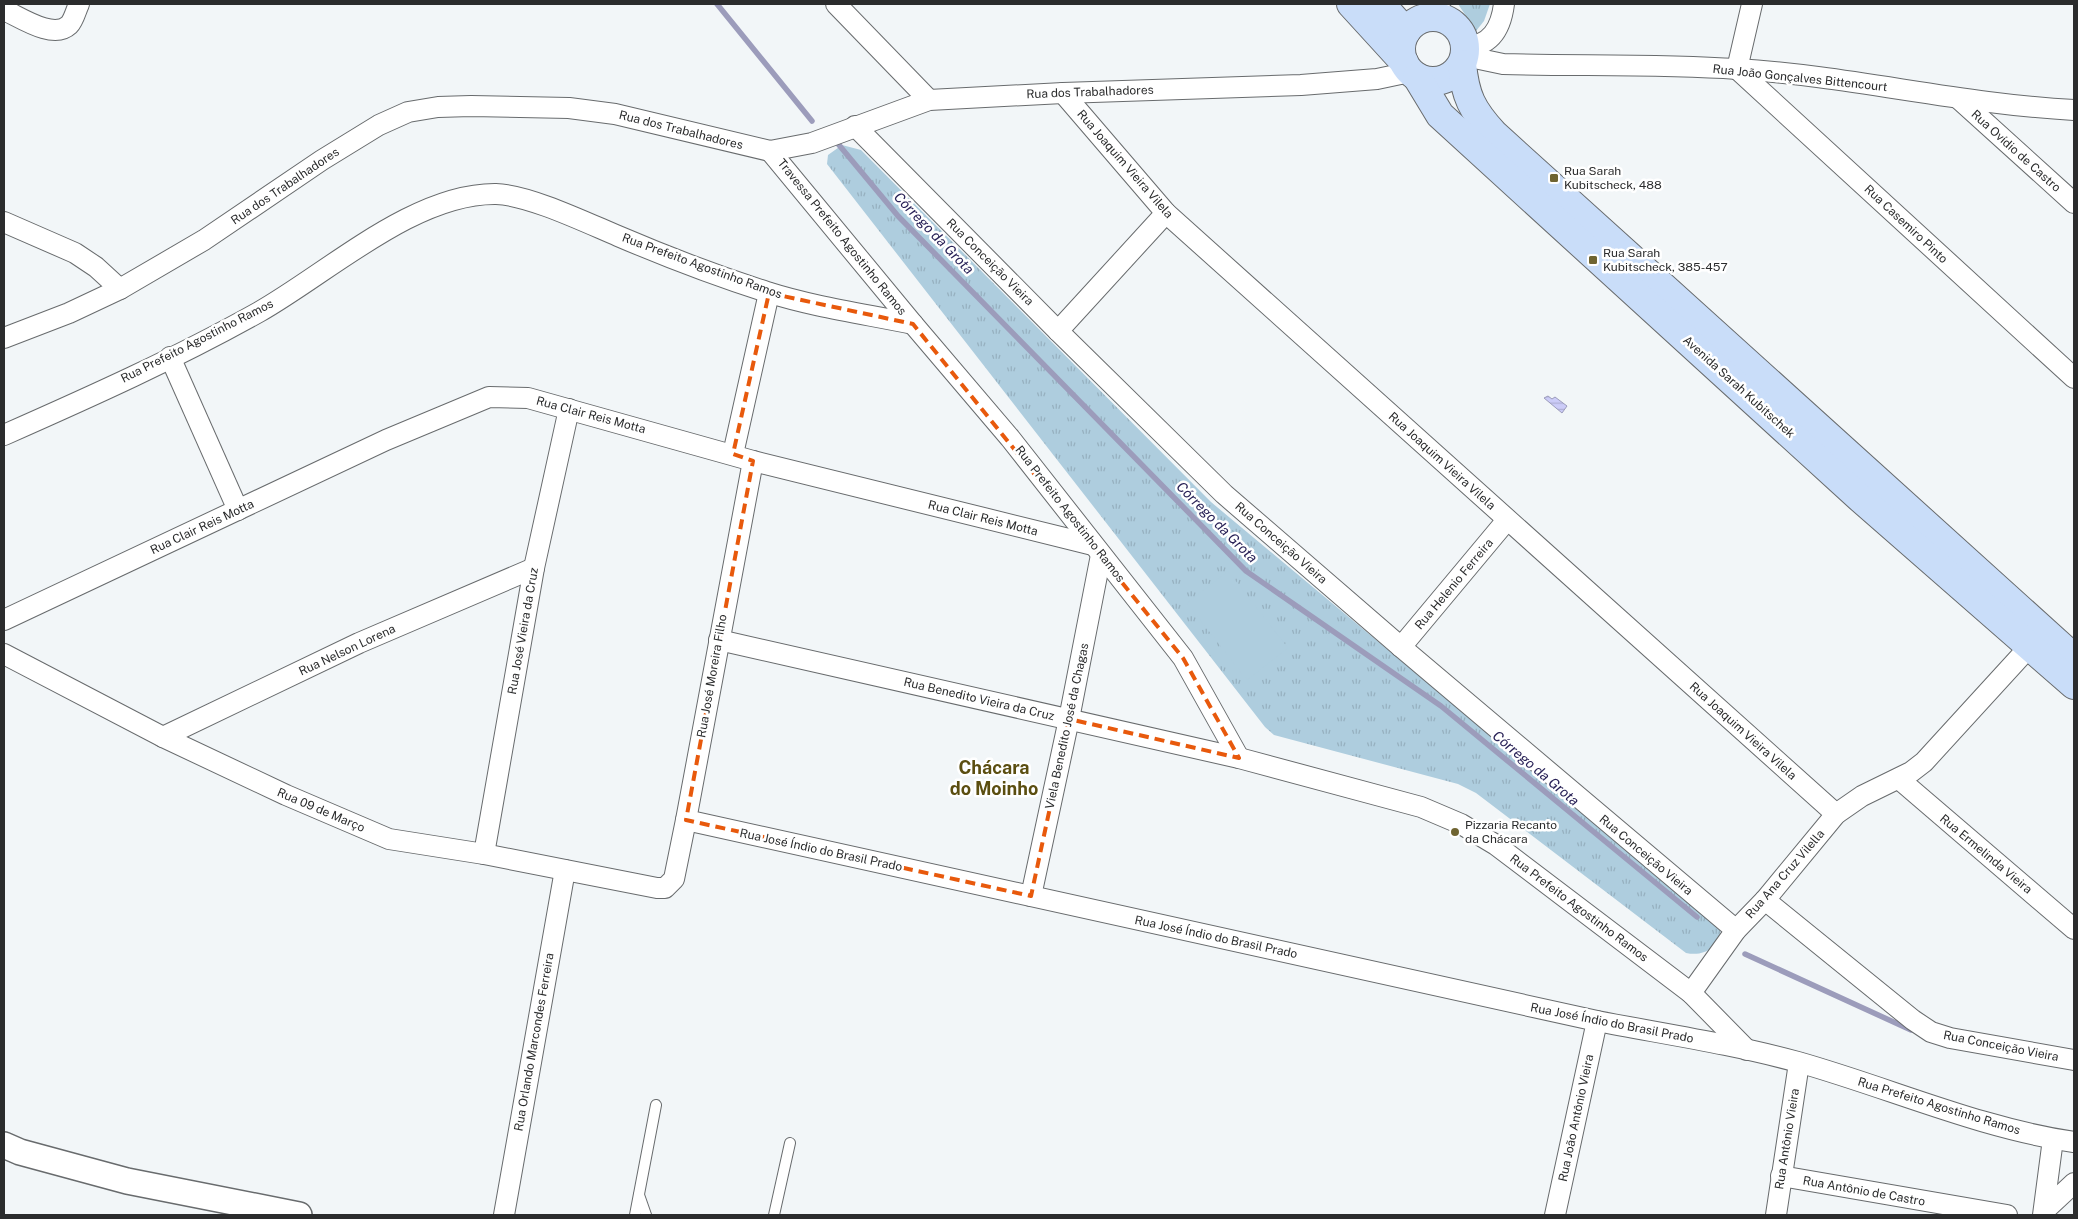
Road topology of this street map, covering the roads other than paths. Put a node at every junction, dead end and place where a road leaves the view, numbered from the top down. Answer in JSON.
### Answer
{"nodes":[{"id":1,"x":79,"y":4,"type":"edge"},
{"id":2,"x":836,"y":4,"type":"edge"},
{"id":3,"x":1352,"y":4,"type":"edge"},
{"id":4,"x":1381,"y":4,"type":"edge"},
{"id":5,"x":1504,"y":4,"type":"edge"},
{"id":6,"x":1752,"y":4,"type":"edge"},
{"id":7,"x":4,"y":10,"type":"edge"},
{"id":8,"x":1424,"y":18,"type":"edge"},
{"id":9,"x":1464,"y":56,"type":"junction"},
{"id":10,"x":1737,"y":69,"type":"junction"},
{"id":11,"x":1410,"y":70,"type":"junction"},
{"id":12,"x":1063,"y":93,"type":"junction"},
{"id":13,"x":1958,"y":99,"type":"junction"},
{"id":14,"x":929,"y":100,"type":"junction"},
{"id":15,"x":2074,"y":110,"type":"edge"},
{"id":16,"x":855,"y":126,"type":"junction"},
{"id":17,"x":770,"y":151,"type":"junction"},
{"id":18,"x":2074,"y":203,"type":"edge"},
{"id":19,"x":1166,"y":213,"type":"junction"},
{"id":20,"x":4,"y":222,"type":"edge"},
{"id":21,"x":120,"y":289,"type":"junction"},
{"id":22,"x":769,"y":293,"type":"junction"},
{"id":23,"x":913,"y":324,"type":"junction"},
{"id":24,"x":1058,"y":330,"type":"junction"},
{"id":25,"x":4,"y":338,"type":"edge"},
{"id":26,"x":170,"y":357,"type":"junction"},
{"id":27,"x":2074,"y":378,"type":"edge"},
{"id":28,"x":568,"y":409,"type":"junction"},
{"id":29,"x":4,"y":435,"type":"edge"},
{"id":30,"x":733,"y":454,"type":"junction"},
{"id":31,"x":753,"y":461,"type":"junction"},
{"id":32,"x":238,"y":510,"type":"junction"},
{"id":33,"x":1507,"y":520,"type":"junction"},
{"id":34,"x":1097,"y":550,"type":"junction"},
{"id":35,"x":534,"y":568,"type":"junction"},
{"id":36,"x":4,"y":620,"type":"edge"},
{"id":37,"x":719,"y":640,"type":"junction"},
{"id":38,"x":2030,"y":645,"type":"junction"},
{"id":39,"x":1401,"y":648,"type":"junction"},
{"id":40,"x":4,"y":654,"type":"edge"},
{"id":41,"x":2074,"y":658,"type":"edge"},
{"id":42,"x":2074,"y":685,"type":"edge"},
{"id":43,"x":1069,"y":719,"type":"junction"},
{"id":44,"x":163,"y":736,"type":"junction"},
{"id":45,"x":1239,"y":758,"type":"junction"},
{"id":46,"x":1899,"y":779,"type":"junction"},
{"id":47,"x":1836,"y":814,"type":"junction"},
{"id":48,"x":686,"y":820,"type":"junction"},
{"id":49,"x":484,"y":854,"type":"junction"},
{"id":50,"x":564,"y":870,"type":"junction"},
{"id":51,"x":664,"y":888,"type":"joint"},
{"id":52,"x":1031,"y":896,"type":"junction"},
{"id":53,"x":1765,"y":900,"type":"junction"},
{"id":54,"x":2074,"y":929,"type":"edge"},
{"id":55,"x":1736,"y":930,"type":"junction"},
{"id":56,"x":1691,"y":993,"type":"junction"},
{"id":57,"x":1597,"y":1022,"type":"junction"},
{"id":58,"x":1747,"y":1050,"type":"junction"},
{"id":59,"x":2074,"y":1060,"type":"edge"},
{"id":60,"x":1799,"y":1063,"type":"junction"},
{"id":61,"x":656,"y":1105,"type":"dead end"},
{"id":62,"x":2053,"y":1139,"type":"junction"},
{"id":63,"x":790,"y":1142,"type":"dead end"},
{"id":64,"x":2074,"y":1142,"type":"edge"},
{"id":65,"x":4,"y":1145,"type":"edge"},
{"id":66,"x":1781,"y":1176,"type":"junction"},
{"id":67,"x":2074,"y":1183,"type":"edge"},
{"id":68,"x":639,"y":1195,"type":"junction"},
{"id":69,"x":2043,"y":1213,"type":"edge"},
{"id":70,"x":299,"y":1215,"type":"edge"},
{"id":71,"x":504,"y":1215,"type":"edge"},
{"id":72,"x":635,"y":1215,"type":"edge"},
{"id":73,"x":646,"y":1215,"type":"edge"},
{"id":74,"x":774,"y":1215,"type":"edge"},
{"id":75,"x":1555,"y":1215,"type":"edge"},
{"id":76,"x":1776,"y":1215,"type":"edge"},
{"id":77,"x":2007,"y":1215,"type":"edge"}],
"edges":[{"from":1,"to":7,"type":"street"},
{"from":2,"to":14,"type":"street"},
{"from":3,"to":11,"type":"main road","name":"Avenida Sarah Kubitschek"},
{"from":4,"to":8,"type":"main road"},
{"from":5,"to":9,"type":"street"},
{"from":6,"to":10,"type":"street"},
{"from":8,"to":9,"type":"main road"},
{"from":8,"to":11,"type":"main road"},
{"from":9,"to":10,"type":"street","name":"Rua João Gonçalves Bittencourt"},
{"from":9,"to":11,"type":"main road"},
{"from":9,"to":41,"type":"main road","name":"Avenida Sarah Kubitschek"},
{"from":10,"to":13,"type":"street","name":"Rua João Gonçalves Bittencourt"},
{"from":10,"to":27,"type":"street","name":"Rua Casemiro Pinto"},
{"from":11,"to":12,"type":"street","name":"Rua dos Trabalhadores"},
{"from":11,"to":38,"type":"main road","name":"Avenida Sarah Kubitschek"},
{"from":12,"to":14,"type":"street","name":"Rua dos Trabalhadores"},
{"from":12,"to":19,"type":"street","name":"Rua Joaquim Vieira Vilela"},
{"from":13,"to":15,"type":"street","name":"Rua João Gonçalves Bittencourt"},
{"from":13,"to":18,"type":"street","name":"Rua Ovídio de Castro"},
{"from":14,"to":16,"type":"street","name":"Rua dos Trabalhadores"},
{"from":16,"to":17,"type":"street","name":"Rua dos Trabalhadores"},
{"from":16,"to":24,"type":"street","name":"Rua Conceição Vieira"},
{"from":17,"to":21,"type":"street","name":"Rua dos Trabalhadores"},
{"from":17,"to":23,"type":"street","name":"Travessa Prefeito Agostinho Ramos"},
{"from":19,"to":24,"type":"street"},
{"from":19,"to":33,"type":"street","name":"Rua Joaquim Vieira Vilela"},
{"from":20,"to":21,"type":"street"},
{"from":21,"to":25,"type":"street","name":"Rua dos Trabalhadores"},
{"from":22,"to":23,"type":"street","name":"Rua Prefeito Agostinho Ramos"},
{"from":22,"to":26,"type":"street","name":"Rua Prefeito Agostinho Ramos"},
{"from":22,"to":30,"type":"street"},
{"from":23,"to":34,"type":"street","name":"Rua Prefeito Agostinho Ramos"},
{"from":24,"to":39,"type":"street","name":"Rua Conceição Vieira"},
{"from":26,"to":29,"type":"street","name":"Rua Prefeito Agostinho Ramos"},
{"from":26,"to":32,"type":"street"},
{"from":28,"to":30,"type":"street","name":"Rua Clair Reis Motta"},
{"from":28,"to":32,"type":"street","name":"Rua Clair Reis Motta"},
{"from":28,"to":35,"type":"street","name":"Rua José Vieira da Cruz"},
{"from":30,"to":31,"type":"street","name":"Rua Clair Reis Motta"},
{"from":31,"to":34,"type":"street","name":"Rua Clair Reis Motta"},
{"from":31,"to":37,"type":"street","name":"Rua José Moreira Filho"},
{"from":32,"to":36,"type":"street","name":"Rua Clair Reis Motta"},
{"from":33,"to":39,"type":"street","name":"Rua Helenio Ferreira"},
{"from":33,"to":47,"type":"street","name":"Rua Joaquim Vieira Vilela"},
{"from":34,"to":43,"type":"street","name":"Viela Benedito José da Chagas"},
{"from":34,"to":45,"type":"street","name":"Rua Prefeito Agostinho Ramos"},
{"from":35,"to":44,"type":"street","name":"Rua Nelson Lorena"},
{"from":35,"to":49,"type":"street","name":"Rua José Vieira da Cruz"},
{"from":37,"to":43,"type":"street","name":"Rua Benedito Vieira da Cruz"},
{"from":37,"to":48,"type":"street","name":"Rua José Moreira Filho"},
{"from":38,"to":42,"type":"main road","name":"Avenida Sarah Kubitschek"},
{"from":38,"to":46,"type":"street","name":"Rua Ana Cruz Vilella"},
{"from":39,"to":55,"type":"street","name":"Rua Conceição Vieira"},
{"from":40,"to":44,"type":"street","name":"Rua 09 de Março"},
{"from":43,"to":45,"type":"street","name":"Rua Benedito Vieira da Cruz"},
{"from":43,"to":52,"type":"street","name":"Viela Benedito José da Chagas"},
{"from":44,"to":49,"type":"street","name":"Rua 09 de Março"},
{"from":45,"to":56,"type":"street","name":"Rua Prefeito Agostinho Ramos"},
{"from":46,"to":47,"type":"street","name":"Rua Ana Cruz Vilella"},
{"from":46,"to":54,"type":"street","name":"Rua Ermelinda Vieira"},
{"from":47,"to":53,"type":"street","name":"Rua Ana Cruz Vilella"},
{"from":48,"to":51,"type":"street","name":"Rua José Moreira Filho"},
{"from":48,"to":52,"type":"street","name":"Rua José Índio do Brasil Prado"},
{"from":49,"to":50,"type":"street","name":"Rua 09 de Março"},
{"from":50,"to":51,"type":"street","name":"Rua 09 de Março"},
{"from":50,"to":71,"type":"street","name":"Rua Orlando Marcondes Ferreira"},
{"from":52,"to":57,"type":"street","name":"Rua José Índio do Brasil Prado"},
{"from":53,"to":55,"type":"street","name":"Rua Ana Cruz Vilella"},
{"from":53,"to":59,"type":"street","name":"Rua Conceição Vieira"},
{"from":55,"to":56,"type":"street","name":"Rua Ana Cruz Vilella"},
{"from":56,"to":58,"type":"street","name":"Rua Prefeito Agostinho Ramos"},
{"from":57,"to":58,"type":"street","name":"Rua José Índio do Brasil Prado"},
{"from":57,"to":75,"type":"street","name":"Rua João Antônio Vieira"},
{"from":58,"to":60,"type":"street","name":"Rua Prefeito Agostinho Ramos"},
{"from":60,"to":62,"type":"street","name":"Rua Prefeito Agostinho Ramos"},
{"from":60,"to":66,"type":"street","name":"Rua Antônio Vieira"},
{"from":61,"to":68,"type":"lane"},
{"from":62,"to":64,"type":"street","name":"Rua Prefeito Agostinho Ramos"},
{"from":62,"to":69,"type":"street"},
{"from":63,"to":74,"type":"lane"},
{"from":65,"to":70,"type":"street"},
{"from":66,"to":76,"type":"street","name":"Rua Antônio Vieira"},
{"from":66,"to":77,"type":"street","name":"Rua Antônio de Castro"},
{"from":67,"to":69,"type":"street"},
{"from":68,"to":72,"type":"lane"},
{"from":68,"to":73,"type":"lane"}]}
